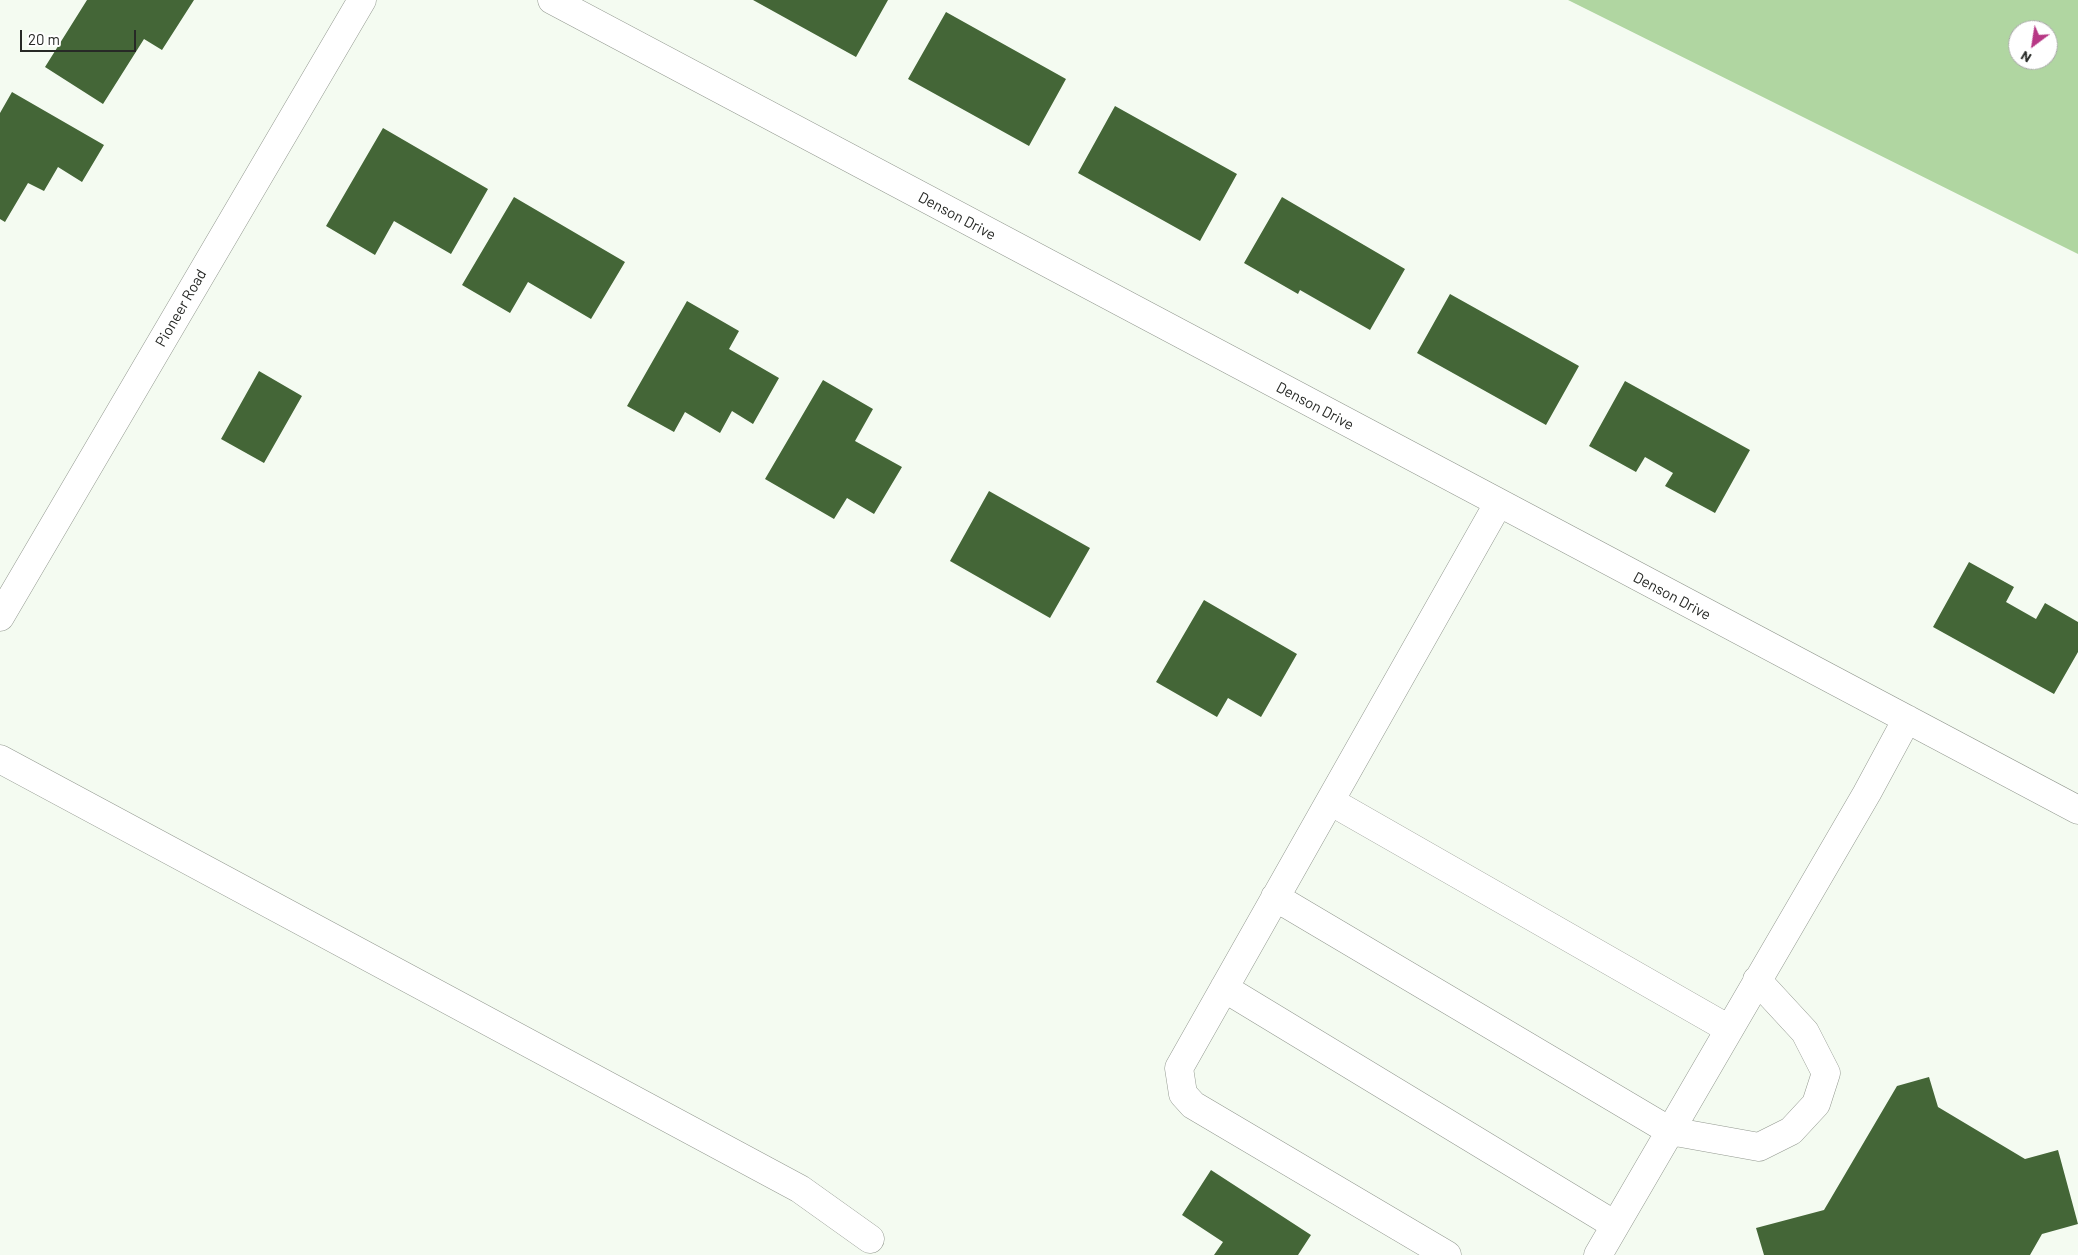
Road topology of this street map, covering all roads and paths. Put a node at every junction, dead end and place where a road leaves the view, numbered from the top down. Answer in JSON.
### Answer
{"nodes":[{"id":1,"x":362,"y":0,"type":"edge"},
{"id":2,"x":552,"y":0,"type":"edge"},
{"id":3,"x":1498,"y":504,"type":"junction"},
{"id":4,"x":0,"y":617,"type":"edge"},
{"id":5,"x":1907,"y":719,"type":"junction"},
{"id":6,"x":0,"y":760,"type":"edge"},
{"id":7,"x":1330,"y":801,"type":"junction"},
{"id":8,"x":2078,"y":810,"type":"edge"},
{"id":9,"x":1275,"y":897,"type":"junction"},
{"id":10,"x":1757,"y":980,"type":"junction"},
{"id":11,"x":1224,"y":988,"type":"junction"},
{"id":12,"x":1729,"y":1029,"type":"junction"},
{"id":13,"x":1670,"y":1131,"type":"junction"},
{"id":14,"x":1615,"y":1225,"type":"junction"},
{"id":15,"x":870,"y":1238,"type":"dead end"},
{"id":16,"x":1448,"y":1255,"type":"edge"},
{"id":17,"x":1598,"y":1255,"type":"edge"}],
"edges":[{"from":1,"to":4,"type":"street","name":"Pioneer Road"},
{"from":2,"to":3,"type":"street","name":"Denson Drive"},
{"from":3,"to":5,"type":"street","name":"Denson Drive"},
{"from":3,"to":7,"type":"street"},
{"from":5,"to":8,"type":"street","name":"Denson Drive"},
{"from":5,"to":10,"type":"street"},
{"from":6,"to":15,"type":"street"},
{"from":7,"to":9,"type":"street"},
{"from":7,"to":12,"type":"street"},
{"from":9,"to":11,"type":"street"},
{"from":9,"to":13,"type":"street"},
{"from":10,"to":12,"type":"street"},
{"from":10,"to":13,"type":"street"},
{"from":11,"to":14,"type":"street"},
{"from":11,"to":16,"type":"street"},
{"from":12,"to":13,"type":"street"},
{"from":13,"to":14,"type":"street"},
{"from":14,"to":17,"type":"street"}]}
